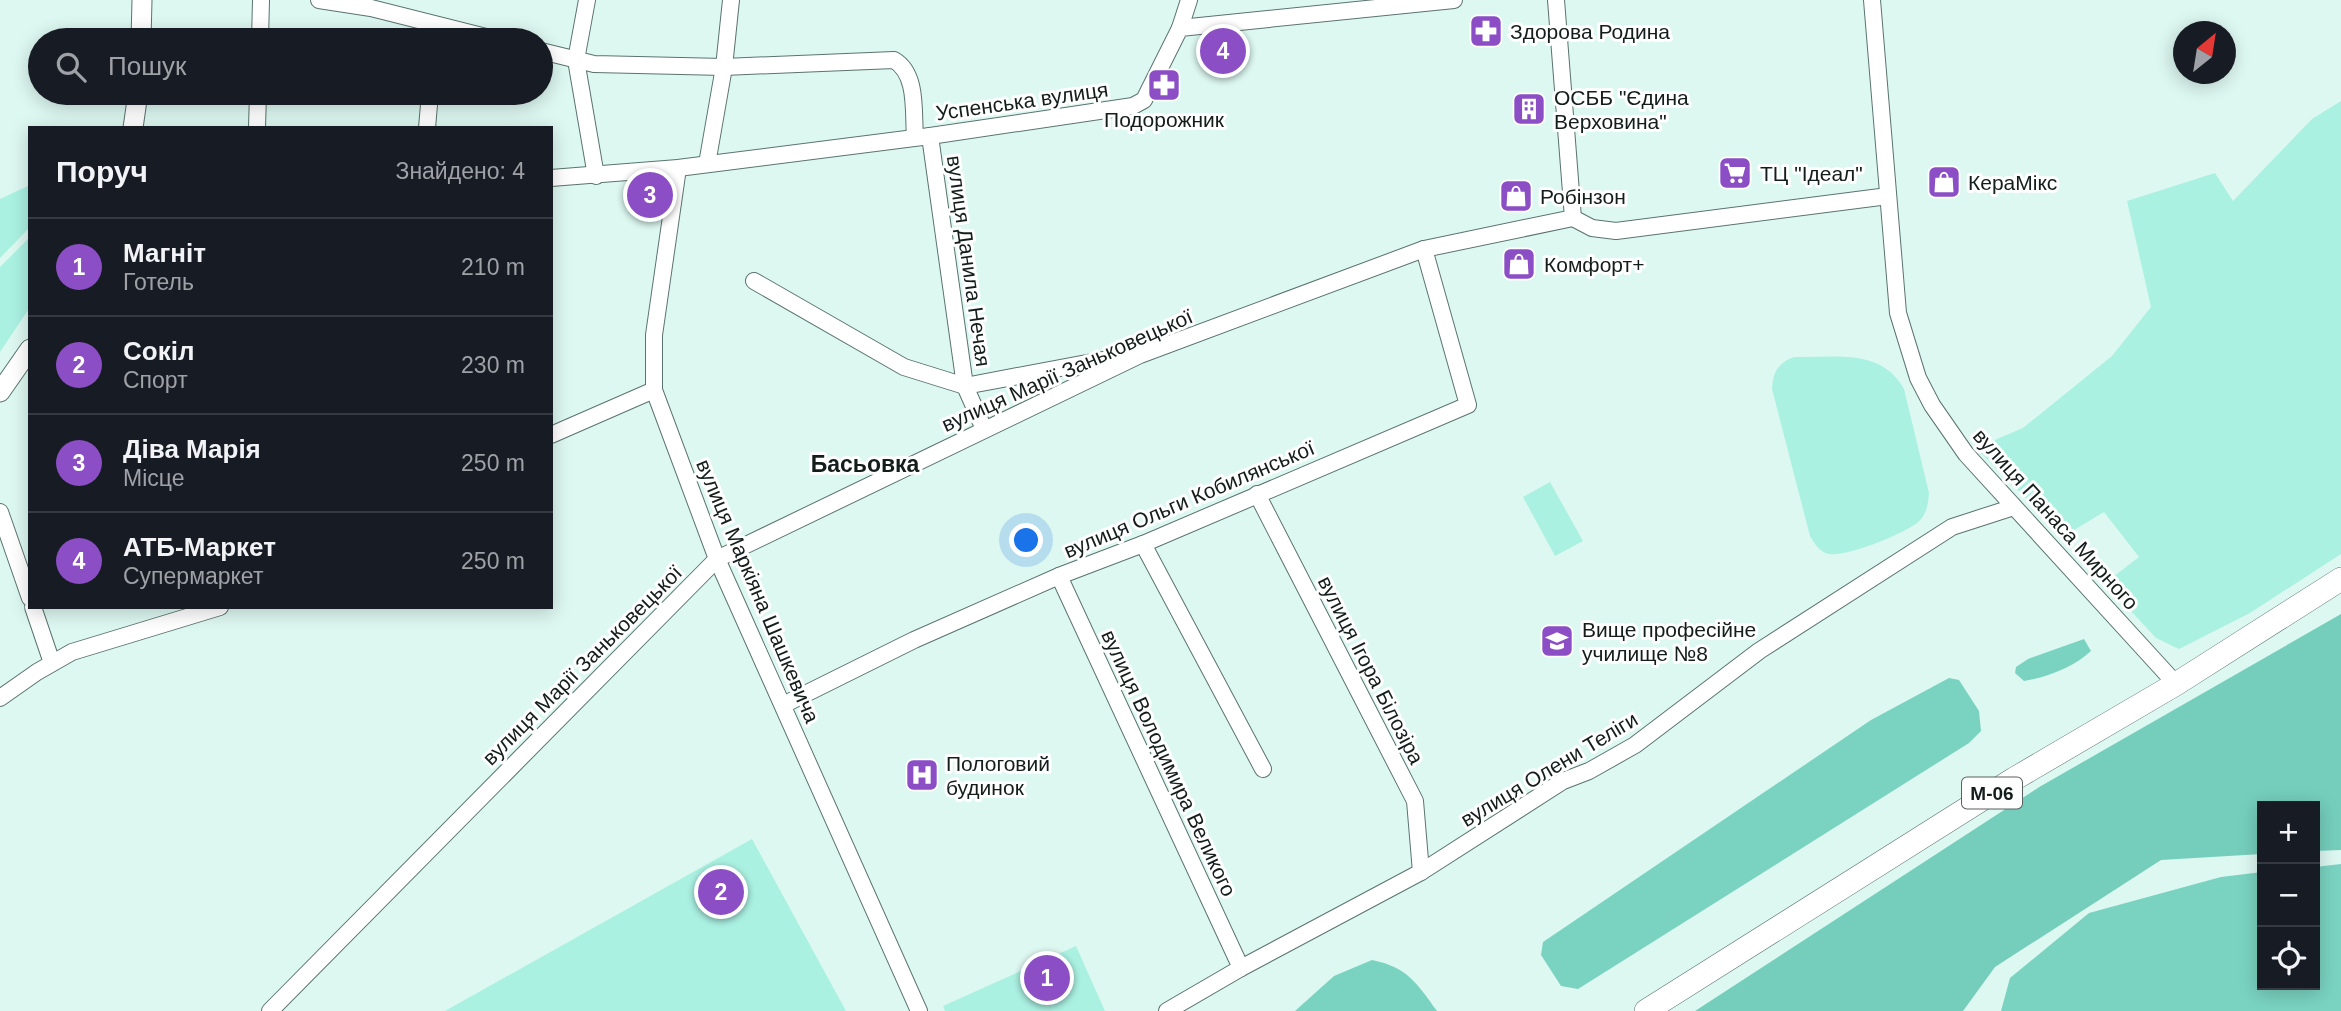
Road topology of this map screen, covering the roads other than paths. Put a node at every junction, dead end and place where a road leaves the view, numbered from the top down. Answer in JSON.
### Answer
{"nodes":[{"id":1,"x":142,"y":0,"type":"edge"},
{"id":2,"x":261,"y":0,"type":"edge"},
{"id":3,"x":319,"y":0,"type":"edge"},
{"id":4,"x":587,"y":0,"type":"edge"},
{"id":5,"x":731,"y":0,"type":"edge"},
{"id":6,"x":1189,"y":0,"type":"edge"},
{"id":7,"x":1454,"y":0,"type":"edge"},
{"id":8,"x":1556,"y":0,"type":"edge"},
{"id":9,"x":1872,"y":0,"type":"edge"},
{"id":10,"x":372,"y":4,"type":"edge"},
{"id":11,"x":141,"y":28,"type":"edge"},
{"id":12,"x":260,"y":28,"type":"edge"},
{"id":13,"x":424,"y":28,"type":"edge"},
{"id":14,"x":1180,"y":28,"type":"junction"},
{"id":15,"x":553,"y":54,"type":"edge"},
{"id":16,"x":576,"y":60,"type":"junction"},
{"id":17,"x":724,"y":66,"type":"junction"},
{"id":18,"x":136,"y":105,"type":"edge"},
{"id":19,"x":258,"y":105,"type":"edge"},
{"id":20,"x":429,"y":105,"type":"edge"},
{"id":21,"x":133,"y":126,"type":"edge"},
{"id":22,"x":257,"y":126,"type":"edge"},
{"id":23,"x":427,"y":126,"type":"edge"},
{"id":24,"x":923,"y":137,"type":"junction"},
{"id":25,"x":707,"y":164,"type":"junction"},
{"id":26,"x":678,"y":168,"type":"junction"},
{"id":27,"x":596,"y":176,"type":"junction"},
{"id":28,"x":553,"y":178,"type":"edge"},
{"id":29,"x":1888,"y":197,"type":"junction"},
{"id":30,"x":1573,"y":218,"type":"junction"},
{"id":31,"x":1424,"y":249,"type":"junction"},
{"id":32,"x":754,"y":281,"type":"dead end"},
{"id":33,"x":1154,"y":350,"type":"junction"},
{"id":34,"x":28,"y":352,"type":"edge"},
{"id":35,"x":965,"y":386,"type":"junction"},
{"id":36,"x":654,"y":390,"type":"junction"},
{"id":37,"x":0,"y":392,"type":"edge"},
{"id":38,"x":984,"y":429,"type":"junction"},
{"id":39,"x":553,"y":434,"type":"edge"},
{"id":40,"x":1257,"y":494,"type":"junction"},
{"id":41,"x":2014,"y":507,"type":"junction"},
{"id":42,"x":0,"y":512,"type":"edge"},
{"id":43,"x":1143,"y":544,"type":"junction"},
{"id":44,"x":717,"y":559,"type":"junction"},
{"id":45,"x":1059,"y":576,"type":"junction"},
{"id":46,"x":2341,"y":579,"type":"edge"},
{"id":47,"x":28,"y":592,"type":"edge"},
{"id":48,"x":34,"y":609,"type":"edge"},
{"id":49,"x":213,"y":609,"type":"edge"},
{"id":50,"x":52,"y":663,"type":"junction"},
{"id":51,"x":2176,"y":684,"type":"junction"},
{"id":52,"x":0,"y":698,"type":"edge"},
{"id":53,"x":783,"y":705,"type":"junction"},
{"id":54,"x":1263,"y":769,"type":"dead end"},
{"id":55,"x":1421,"y":873,"type":"junction"},
{"id":56,"x":1241,"y":968,"type":"junction"},
{"id":57,"x":270,"y":1011,"type":"edge"},
{"id":58,"x":919,"y":1011,"type":"edge"},
{"id":59,"x":1167,"y":1011,"type":"edge"},
{"id":60,"x":1646,"y":1011,"type":"edge"}],
"edges":[{"from":1,"to":11,"type":"main road"},
{"from":2,"to":12,"type":"street"},
{"from":3,"to":10,"type":"street"},
{"from":4,"to":16,"type":"street"},
{"from":5,"to":17,"type":"street"},
{"from":6,"to":14,"type":"street","name":"Успенська вулиця"},
{"from":7,"to":14,"type":"street"},
{"from":8,"to":30,"type":"street"},
{"from":9,"to":29,"type":"street","name":"вулиця Панаса Мирного"},
{"from":10,"to":13,"type":"street"},
{"from":14,"to":24,"type":"street","name":"Успенська вулиця"},
{"from":15,"to":16,"type":"street","name":"вулиця Данила Нечая"},
{"from":16,"to":17,"type":"street","name":"вулиця Данила Нечая"},
{"from":16,"to":27,"type":"street"},
{"from":17,"to":24,"type":"street","name":"вулиця Данила Нечая"},
{"from":17,"to":25,"type":"street"},
{"from":18,"to":21,"type":"main road"},
{"from":19,"to":22,"type":"street"},
{"from":20,"to":23,"type":"street"},
{"from":24,"to":25,"type":"street","name":"Успенська вулиця"},
{"from":24,"to":35,"type":"street","name":"вулиця Данила Нечая"},
{"from":25,"to":26,"type":"street","name":"Успенська вулиця"},
{"from":26,"to":27,"type":"street","name":"Успенська вулиця"},
{"from":26,"to":36,"type":"street","name":"вулиця Маркіяна Шашкевича"},
{"from":27,"to":28,"type":"street","name":"Успенська вулиця"},
{"from":29,"to":30,"type":"street"},
{"from":29,"to":41,"type":"street","name":"вулиця Панаса Мирного"},
{"from":30,"to":31,"type":"street","name":"вулиця Марії Заньковецької"},
{"from":31,"to":33,"type":"street","name":"вулиця Марії Заньковецької"},
{"from":31,"to":40,"type":"street","name":"вулиця Ольги Кобилянської"},
{"from":32,"to":35,"type":"street"},
{"from":33,"to":35,"type":"street"},
{"from":33,"to":38,"type":"street","name":"вулиця Марії Заньковецької"},
{"from":34,"to":37,"type":"main road"},
{"from":35,"to":38,"type":"street","name":"вулиця Данила Нечая"},
{"from":36,"to":39,"type":"street"},
{"from":36,"to":44,"type":"street","name":"вулиця Маркіяна Шашкевича"},
{"from":38,"to":44,"type":"street","name":"вулиця Марії Заньковецької"},
{"from":40,"to":43,"type":"street","name":"вулиця Ольги Кобилянської"},
{"from":40,"to":55,"type":"street","name":"вулиця Ігора Білозіра"},
{"from":41,"to":51,"type":"street","name":"вулиця Панаса Мирного"},
{"from":41,"to":55,"type":"street","name":"вулиця Олени Теліги"},
{"from":42,"to":47,"type":"street"},
{"from":43,"to":45,"type":"street","name":"вулиця Ольги Кобилянської"},
{"from":43,"to":54,"type":"street"},
{"from":44,"to":53,"type":"street","name":"вулиця Маркіяна Шашкевича"},
{"from":44,"to":57,"type":"street","name":"вулиця Марії Заньковецької"},
{"from":45,"to":53,"type":"street","name":"вулиця Ольги Кобилянської"},
{"from":45,"to":56,"type":"street","name":"вулиця Володимира Великого"},
{"from":46,"to":51,"type":"highway","number":"М-06"},
{"from":48,"to":50,"type":"street"},
{"from":49,"to":50,"type":"street"},
{"from":50,"to":52,"type":"street"},
{"from":51,"to":60,"type":"highway","number":"М-06"},
{"from":53,"to":58,"type":"street","name":"вулиця Маркіяна Шашкевича"},
{"from":55,"to":56,"type":"street","name":"вулиця Олени Теліги"},
{"from":56,"to":59,"type":"street","name":"вулиця Олени Теліги"}]}
